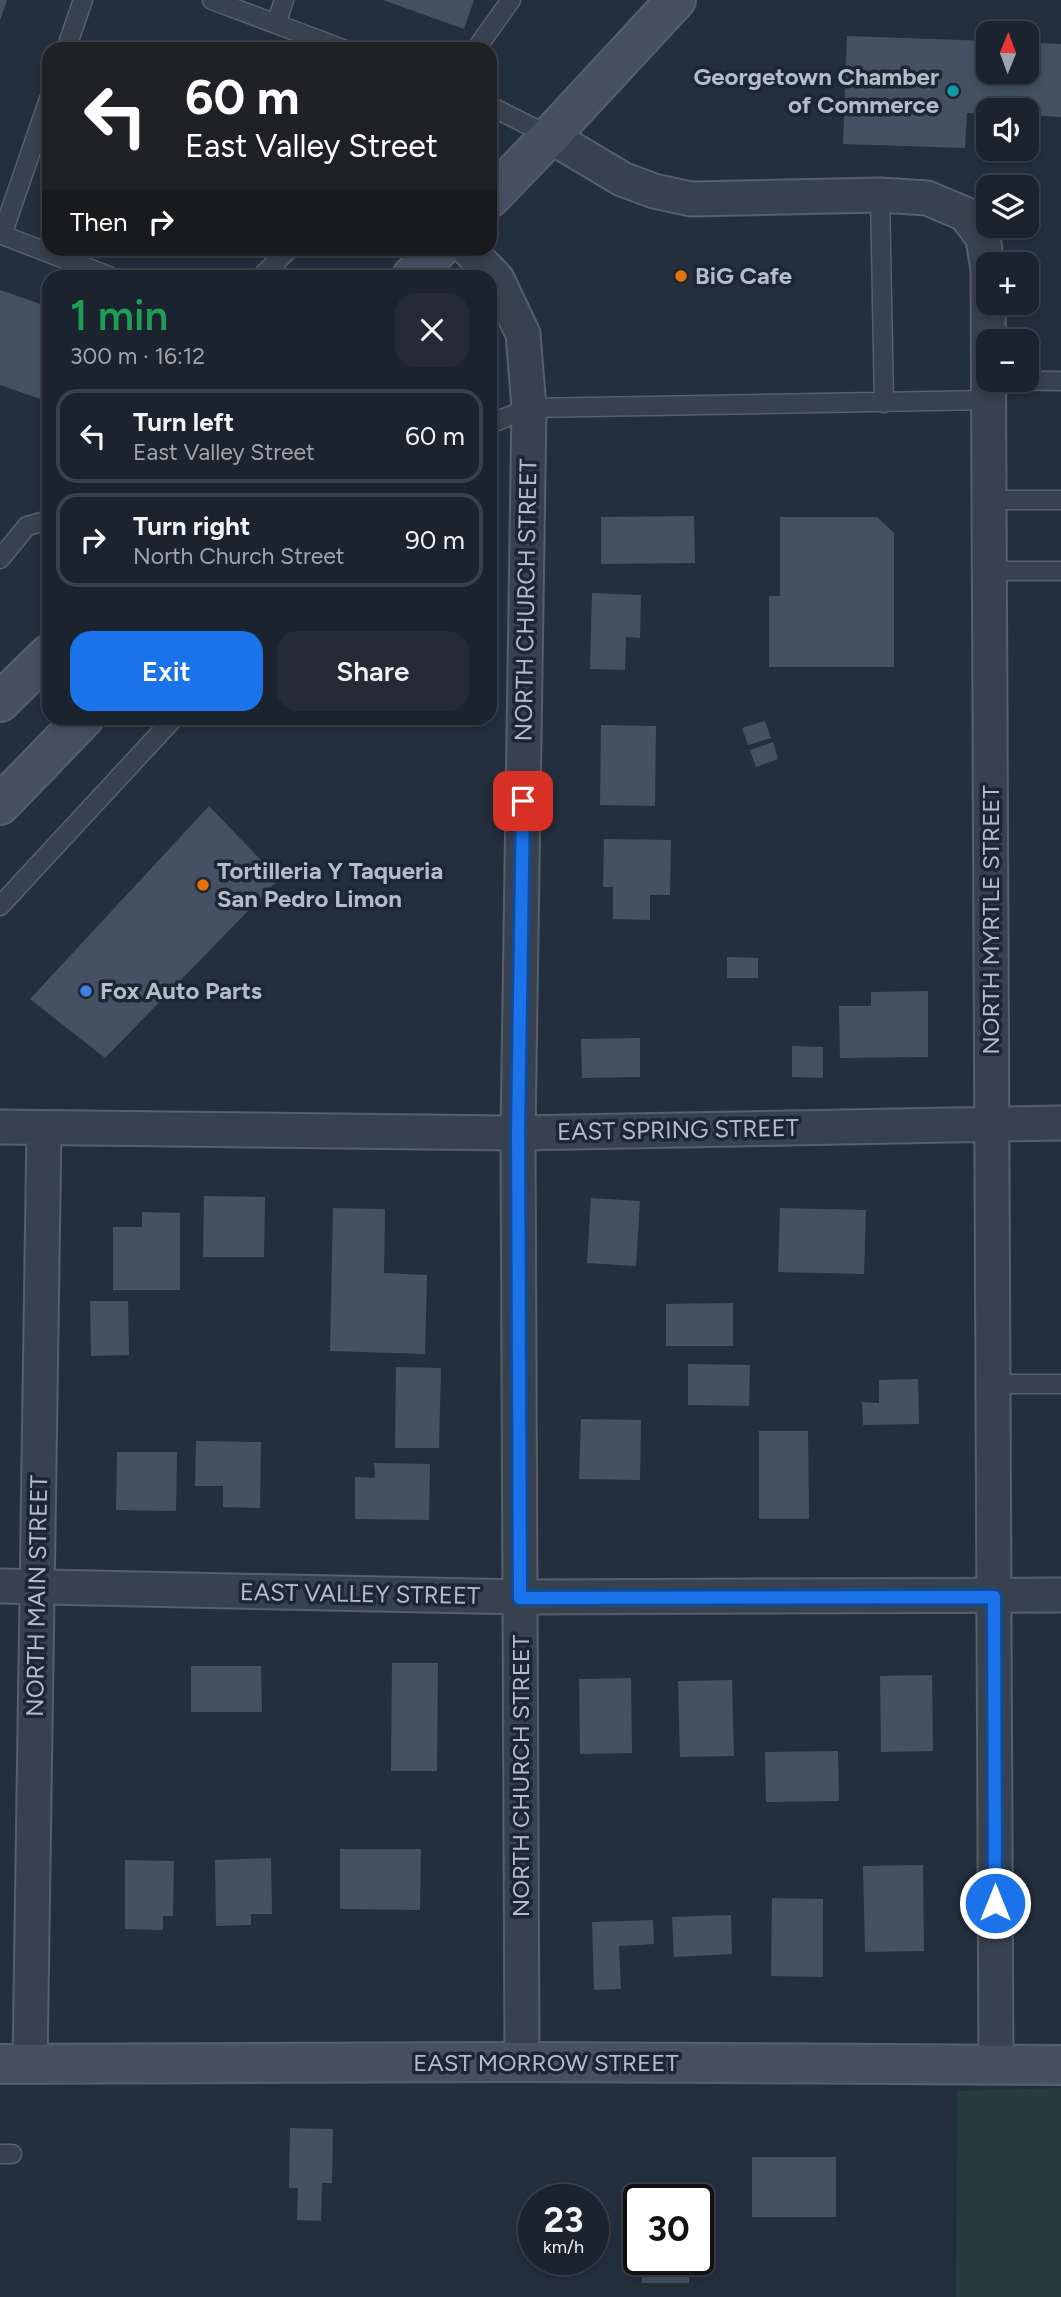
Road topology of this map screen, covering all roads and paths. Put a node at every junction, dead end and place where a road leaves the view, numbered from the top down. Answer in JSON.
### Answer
{"nodes":[{"id":1,"x":83,"y":0,"type":"edge"},
{"id":2,"x":212,"y":0,"type":"edge"},
{"id":3,"x":284,"y":0,"type":"edge"},
{"id":4,"x":511,"y":0,"type":"edge"},
{"id":5,"x":676,"y":0,"type":"edge"},
{"id":6,"x":276,"y":24,"type":"junction"},
{"id":7,"x":68,"y":42,"type":"edge"},
{"id":8,"x":324,"y":42,"type":"edge"},
{"id":9,"x":481,"y":42,"type":"edge"},
{"id":10,"x":497,"y":110,"type":"edge"},
{"id":11,"x":42,"y":119,"type":"edge"},
{"id":12,"x":550,"y":136,"type":"junction"},
{"id":13,"x":497,"y":191,"type":"edge"},
{"id":14,"x":880,"y":195,"type":"junction"},
{"id":15,"x":1,"y":236,"type":"edge"},
{"id":16,"x":42,"y":251,"type":"edge"},
{"id":17,"x":55,"y":256,"type":"edge"},
{"id":18,"x":282,"y":256,"type":"edge"},
{"id":19,"x":432,"y":256,"type":"edge"},
{"id":20,"x":475,"y":256,"type":"edge"},
{"id":21,"x":93,"y":270,"type":"edge"},
{"id":22,"x":268,"y":270,"type":"edge"},
{"id":23,"x":418,"y":270,"type":"edge"},
{"id":24,"x":489,"y":270,"type":"edge"},
{"id":25,"x":497,"y":278,"type":"edge"},
{"id":26,"x":988,"y":329,"type":"edge"},
{"id":27,"x":1061,"y":381,"type":"edge"},
{"id":28,"x":1039,"y":384,"type":"edge"},
{"id":29,"x":976,"y":392,"type":"edge"},
{"id":30,"x":988,"y":392,"type":"edge"},
{"id":31,"x":884,"y":403,"type":"junction"},
{"id":32,"x":529,"y":408,"type":"junction"},
{"id":33,"x":497,"y":421,"type":"edge"},
{"id":34,"x":989,"y":499,"type":"junction"},
{"id":35,"x":1061,"y":500,"type":"edge"},
{"id":36,"x":42,"y":522,"type":"edge"},
{"id":37,"x":0,"y":559,"type":"edge"},
{"id":38,"x":989,"y":571,"type":"junction"},
{"id":39,"x":1061,"y":571,"type":"edge"},
{"id":40,"x":42,"y":661,"type":"edge"},
{"id":41,"x":0,"y":702,"type":"edge"},
{"id":42,"x":77,"y":725,"type":"edge"},
{"id":43,"x":168,"y":725,"type":"edge"},
{"id":44,"x":0,"y":805,"type":"edge"},
{"id":45,"x":0,"y":906,"type":"edge"},
{"id":46,"x":992,"y":1123,"type":"junction"},
{"id":47,"x":1061,"y":1123,"type":"edge"},
{"id":48,"x":0,"y":1127,"type":"edge"},
{"id":49,"x":44,"y":1128,"type":"junction"},
{"id":50,"x":518,"y":1133,"type":"junction"},
{"id":51,"x":993,"y":1384,"type":"junction"},
{"id":52,"x":1061,"y":1384,"type":"edge"},
{"id":53,"x":0,"y":1586,"type":"edge"},
{"id":54,"x":38,"y":1586,"type":"junction"},
{"id":55,"x":1061,"y":1595,"type":"edge"},
{"id":56,"x":994,"y":1597,"type":"junction"},
{"id":57,"x":520,"y":1598,"type":"junction"},
{"id":58,"x":522,"y":2062,"type":"junction"},
{"id":59,"x":15,"y":2064,"type":"edge"},
{"id":60,"x":996,"y":2065,"type":"junction"},
{"id":61,"x":1061,"y":2065,"type":"edge"}],
"edges":[{"from":1,"to":7,"type":"lane"},
{"from":2,"to":6,"type":"lane"},
{"from":3,"to":6,"type":"lane"},
{"from":4,"to":9,"type":"lane"},
{"from":5,"to":12,"type":"street"},
{"from":6,"to":8,"type":"lane"},
{"from":10,"to":12,"type":"lane"},
{"from":11,"to":15,"type":"lane"},
{"from":12,"to":13,"type":"street"},
{"from":12,"to":14,"type":"street","name":"NORTH MYRTLE STREET"},
{"from":14,"to":26,"type":"street","name":"NORTH MYRTLE STREET"},
{"from":14,"to":31,"type":"lane"},
{"from":15,"to":16,"type":"lane"},
{"from":17,"to":21,"type":"lane"},
{"from":18,"to":22,"type":"lane"},
{"from":19,"to":23,"type":"street"},
{"from":20,"to":24,"type":"street","name":"NORTH CHURCH STREET"},
{"from":25,"to":32,"type":"street","name":"NORTH CHURCH STREET"},
{"from":27,"to":28,"type":"lane"},
{"from":29,"to":31,"type":"lane"},
{"from":30,"to":34,"type":"street","name":"NORTH MYRTLE STREET"},
{"from":31,"to":32,"type":"lane"},
{"from":32,"to":33,"type":"lane"},
{"from":32,"to":50,"type":"street","name":"NORTH CHURCH STREET"},
{"from":34,"to":35,"type":"lane"},
{"from":34,"to":38,"type":"street","name":"NORTH MYRTLE STREET"},
{"from":36,"to":37,"type":"lane"},
{"from":38,"to":39,"type":"lane"},
{"from":38,"to":46,"type":"street","name":"NORTH MYRTLE STREET"},
{"from":40,"to":41,"type":"street"},
{"from":42,"to":44,"type":"street"},
{"from":43,"to":45,"type":"lane"},
{"from":46,"to":47,"type":"street","name":"EAST SPRING STREET"},
{"from":46,"to":50,"type":"street","name":"EAST SPRING STREET"},
{"from":46,"to":51,"type":"street","name":"NORTH MYRTLE STREET"},
{"from":48,"to":49,"type":"street","name":"EAST SPRING STREET"},
{"from":49,"to":50,"type":"street","name":"EAST SPRING STREET"},
{"from":49,"to":54,"type":"street","name":"NORTH MAIN STREET"},
{"from":50,"to":57,"type":"street","name":"NORTH CHURCH STREET"},
{"from":51,"to":52,"type":"lane"},
{"from":51,"to":56,"type":"street","name":"NORTH MYRTLE STREET"},
{"from":53,"to":54,"type":"street","name":"EAST VALLEY STREET"},
{"from":54,"to":57,"type":"street","name":"EAST VALLEY STREET"},
{"from":54,"to":59,"type":"street","name":"NORTH MAIN STREET"},
{"from":55,"to":56,"type":"street","name":"EAST VALLEY STREET"},
{"from":56,"to":57,"type":"street","name":"EAST VALLEY STREET"},
{"from":56,"to":60,"type":"street","name":"NORTH MYRTLE STREET"},
{"from":57,"to":58,"type":"street","name":"NORTH CHURCH STREET"},
{"from":58,"to":59,"type":"street","name":"EAST MORROW STREET"},
{"from":58,"to":60,"type":"street","name":"EAST MORROW STREET"},
{"from":60,"to":61,"type":"street","name":"EAST MORROW STREET"}]}
